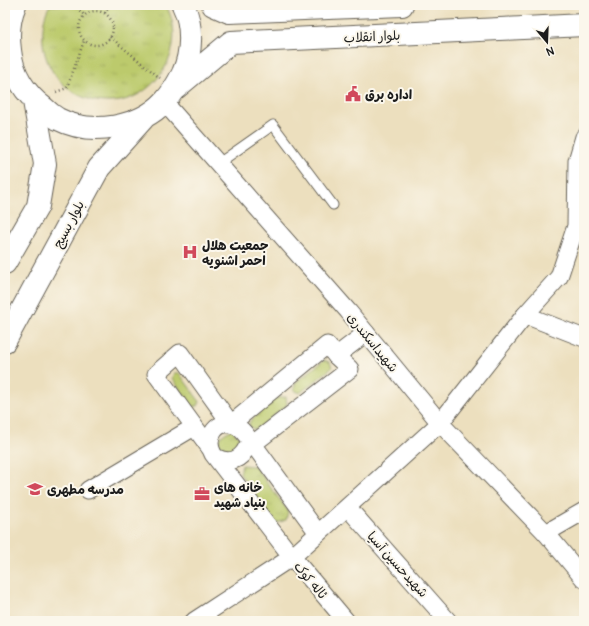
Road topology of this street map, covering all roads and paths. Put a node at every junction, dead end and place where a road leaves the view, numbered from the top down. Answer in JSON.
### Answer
{"nodes":[{"id":1,"x":16,"y":5,"type":"edge"},
{"id":2,"x":74,"y":5,"type":"edge"},
{"id":3,"x":109,"y":5,"type":"edge"},
{"id":4,"x":183,"y":5,"type":"edge"},
{"id":5,"x":213,"y":5,"type":"edge"},
{"id":6,"x":402,"y":5,"type":"edge"},
{"id":7,"x":105,"y":13,"type":"junction"},
{"id":8,"x":84,"y":15,"type":"junction"},
{"id":9,"x":584,"y":25,"type":"edge"},
{"id":10,"x":110,"y":37,"type":"junction"},
{"id":11,"x":84,"y":41,"type":"junction"},
{"id":12,"x":170,"y":95,"type":"junction"},
{"id":13,"x":34,"y":101,"type":"junction"},
{"id":14,"x":144,"y":117,"type":"junction"},
{"id":15,"x":584,"y":137,"type":"edge"},
{"id":16,"x":219,"y":163,"type":"junction"},
{"id":17,"x":333,"y":205,"type":"dead end"},
{"id":18,"x":5,"y":263,"type":"edge"},
{"id":19,"x":525,"y":315,"type":"junction"},
{"id":20,"x":366,"y":332,"type":"junction"},
{"id":21,"x":584,"y":338,"type":"edge"},
{"id":22,"x":5,"y":341,"type":"edge"},
{"id":23,"x":336,"y":356,"type":"junction"},
{"id":24,"x":440,"y":423,"type":"junction"},
{"id":25,"x":231,"y":424,"type":"junction"},
{"id":26,"x":194,"y":427,"type":"junction"},
{"id":27,"x":253,"y":444,"type":"junction"},
{"id":28,"x":214,"y":453,"type":"junction"},
{"id":29,"x":88,"y":490,"type":"dead end"},
{"id":30,"x":348,"y":508,"type":"junction"},
{"id":31,"x":584,"y":510,"type":"edge"},
{"id":32,"x":318,"y":533,"type":"junction"},
{"id":33,"x":546,"y":533,"type":"junction"},
{"id":34,"x":292,"y":557,"type":"junction"},
{"id":35,"x":584,"y":579,"type":"edge"},
{"id":36,"x":205,"y":618,"type":"edge"},
{"id":37,"x":346,"y":621,"type":"edge"},
{"id":38,"x":448,"y":621,"type":"edge"}],
"edges":[{"from":1,"to":13,"type":"main road"},
{"from":2,"to":8,"type":"path"},
{"from":3,"to":7,"type":"path"},
{"from":4,"to":12,"type":"main road"},
{"from":5,"to":6,"type":"main road"},
{"from":7,"to":8,"type":"path"},
{"from":7,"to":10,"type":"path"},
{"from":8,"to":11,"type":"path"},
{"from":9,"to":12,"type":"main road","name":"بلوار انقلاب"},
{"from":10,"to":11,"type":"path"},
{"from":10,"to":12,"type":"path"},
{"from":11,"to":13,"type":"path"},
{"from":12,"to":14,"type":"main road","name":"بلوار انقلاب"},
{"from":12,"to":16,"type":"street","name":"شهیداسکندری"},
{"from":13,"to":14,"type":"main road"},
{"from":13,"to":18,"type":"main road"},
{"from":14,"to":22,"type":"main road","name":"بلوار بسیج"},
{"from":15,"to":19,"type":"street"},
{"from":16,"to":17,"type":"lane"},
{"from":16,"to":20,"type":"street","name":"شهیداسکندری"},
{"from":19,"to":21,"type":"street"},
{"from":19,"to":24,"type":"street"},
{"from":20,"to":23,"type":"street"},
{"from":20,"to":24,"type":"street","name":"شهیداسکندری"},
{"from":23,"to":25,"type":"street"},
{"from":23,"to":27,"type":"street"},
{"from":24,"to":30,"type":"street"},
{"from":24,"to":33,"type":"street","name":"شهیداسکندری"},
{"from":25,"to":26,"type":"street","name":"ئاله کوک"},
{"from":25,"to":27,"type":"street"},
{"from":25,"to":28,"type":"street"},
{"from":26,"to":28,"type":"street","name":"ئاله کوک"},
{"from":26,"to":29,"type":"street"},
{"from":27,"to":28,"type":"street"},
{"from":27,"to":32,"type":"street"},
{"from":28,"to":34,"type":"street","name":"ئاله کوک"},
{"from":30,"to":32,"type":"street"},
{"from":30,"to":38,"type":"street","name":"شهیدحسین آسیا"},
{"from":31,"to":33,"type":"street"},
{"from":32,"to":34,"type":"street"},
{"from":33,"to":35,"type":"street","name":"شهیداسکندری"},
{"from":34,"to":36,"type":"street"},
{"from":34,"to":37,"type":"street","name":"ئاله کوک"}]}
